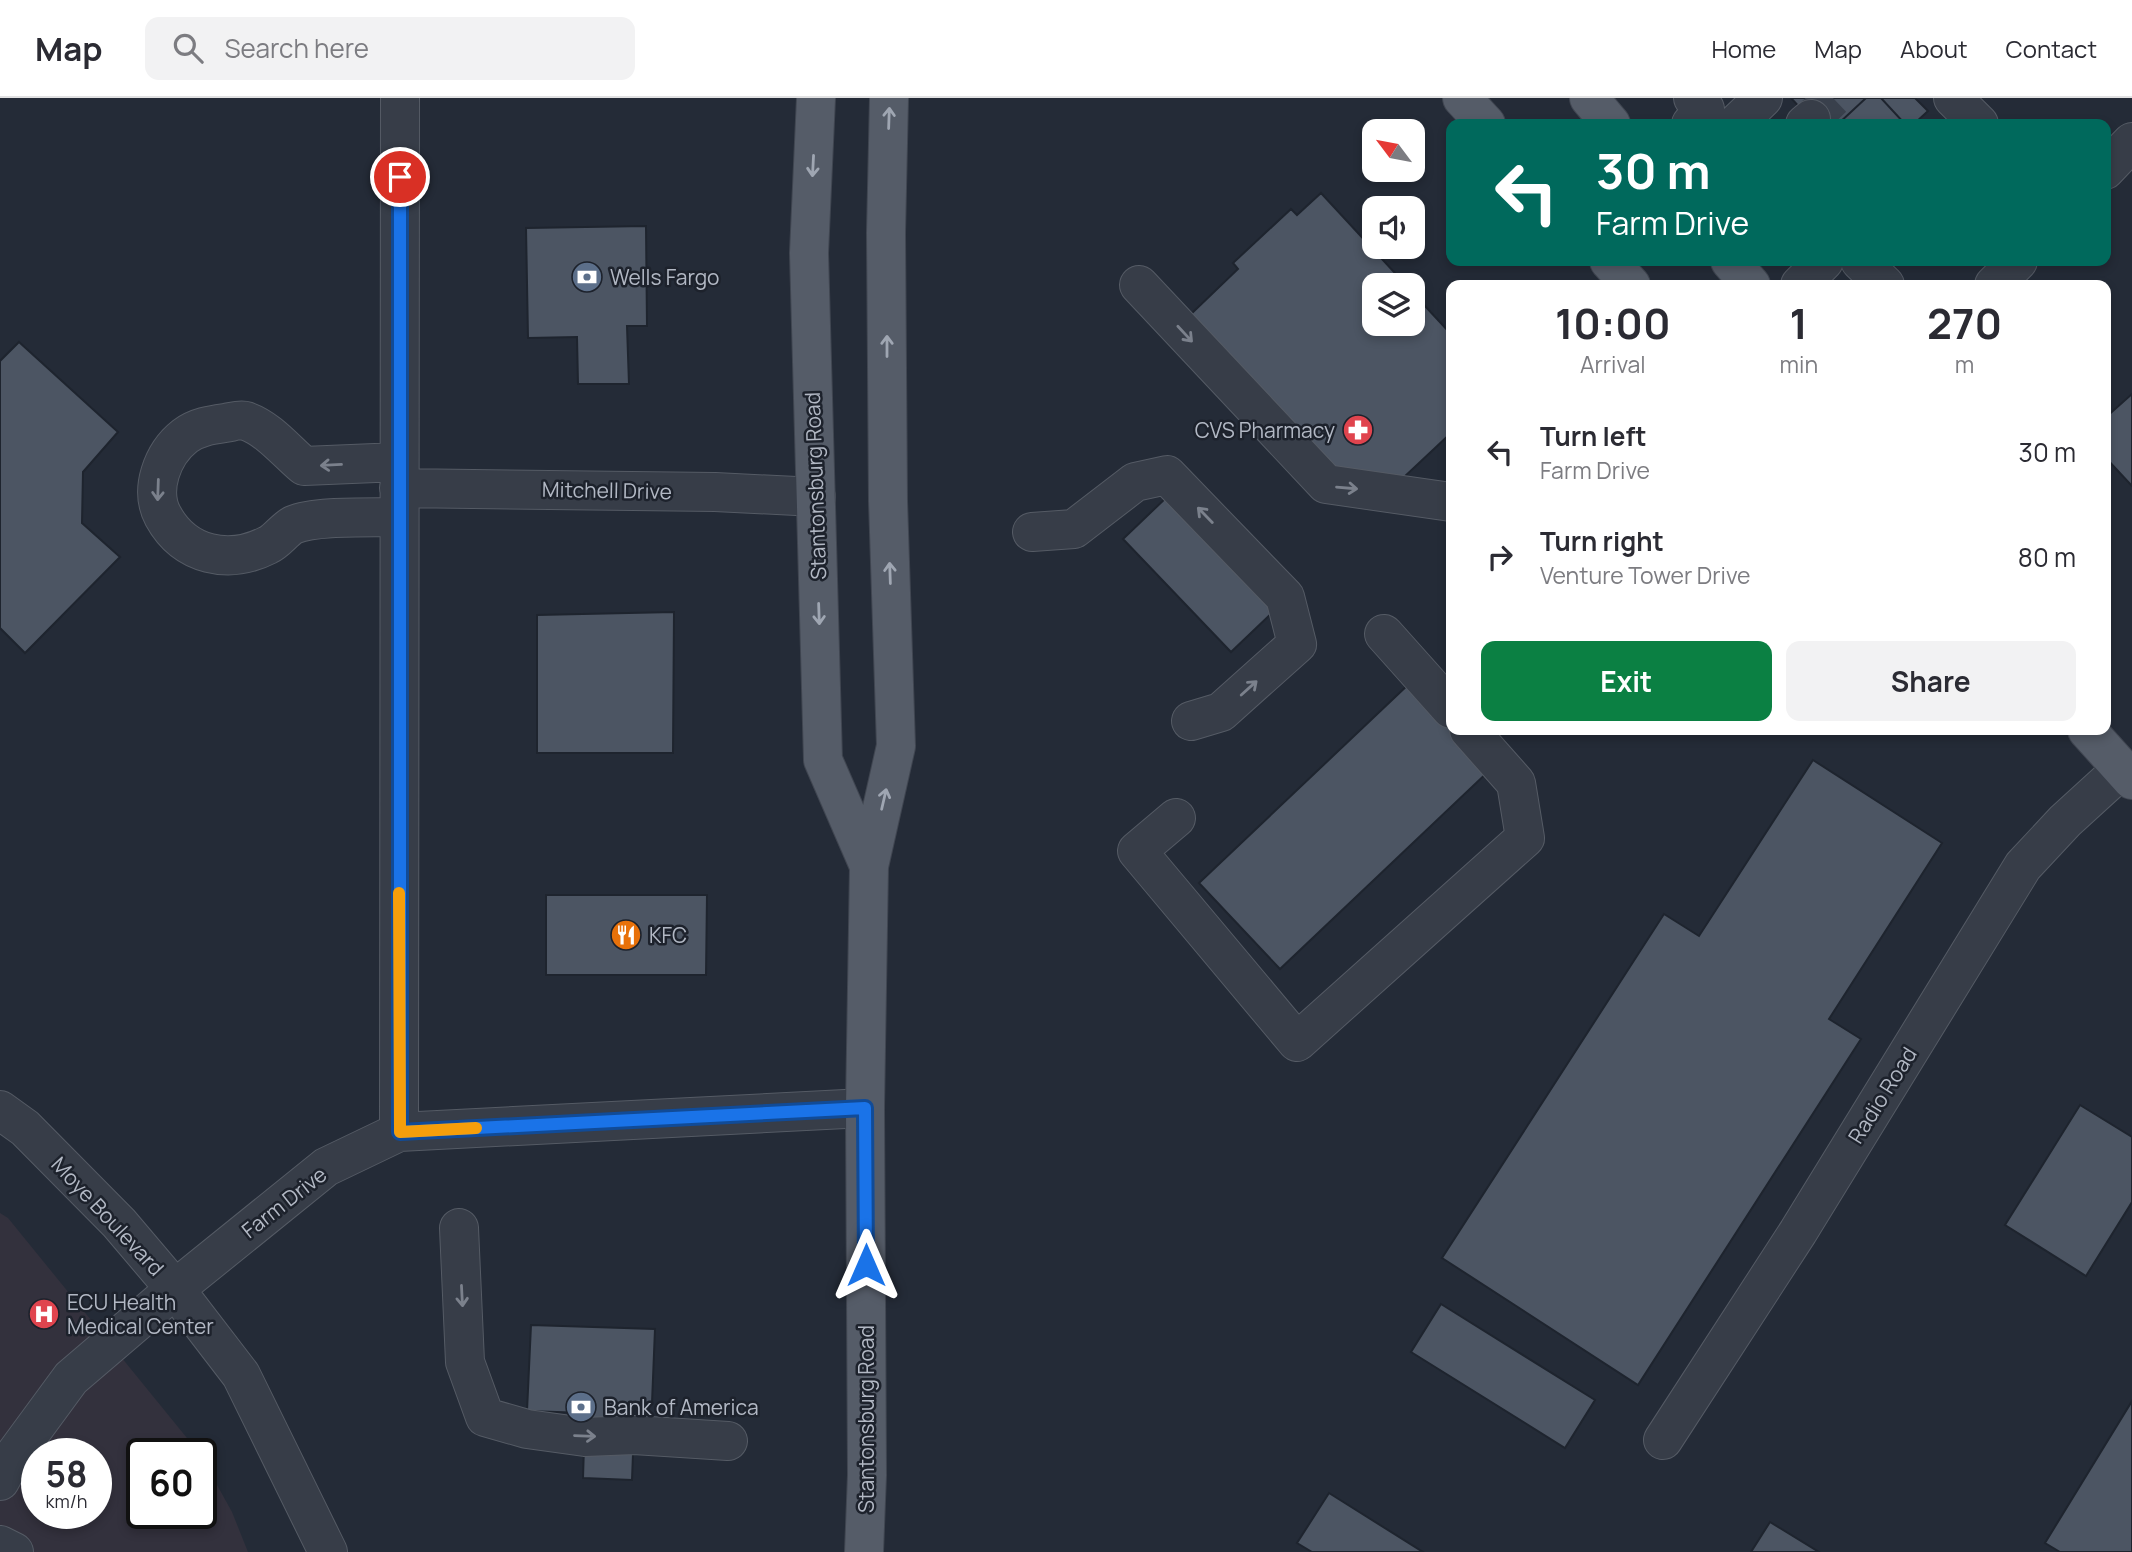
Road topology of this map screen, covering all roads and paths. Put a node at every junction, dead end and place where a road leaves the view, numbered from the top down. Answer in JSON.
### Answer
{"nodes":[{"id":1,"x":400,"y":98,"type":"edge"},
{"id":2,"x":816,"y":98,"type":"edge"},
{"id":3,"x":889,"y":98,"type":"edge"},
{"id":4,"x":1462,"y":98,"type":"edge"},
{"id":5,"x":1588,"y":98,"type":"edge"},
{"id":6,"x":1763,"y":98,"type":"edge"},
{"id":7,"x":1710,"y":113,"type":"edge"},
{"id":8,"x":1481,"y":119,"type":"edge"},
{"id":9,"x":1607,"y":119,"type":"edge"},
{"id":10,"x":2132,"y":142,"type":"edge"},
{"id":11,"x":2111,"y":164,"type":"edge"},
{"id":12,"x":1614,"y":266,"type":"edge"},
{"id":13,"x":1734,"y":266,"type":"edge"},
{"id":14,"x":1819,"y":266,"type":"edge"},
{"id":15,"x":2013,"y":266,"type":"edge"},
{"id":16,"x":1626,"y":280,"type":"edge"},
{"id":17,"x":1747,"y":280,"type":"edge"},
{"id":18,"x":1805,"y":280,"type":"edge"},
{"id":19,"x":1999,"y":280,"type":"edge"},
{"id":20,"x":1139,"y":285,"type":"dead end"},
{"id":21,"x":399,"y":489,"type":"junction"},
{"id":22,"x":816,"y":497,"type":"junction"},
{"id":23,"x":1446,"y":501,"type":"edge"},
{"id":24,"x":1032,"y":532,"type":"dead end"},
{"id":25,"x":1384,"y":634,"type":"dead end"},
{"id":26,"x":1446,"y":703,"type":"edge"},
{"id":27,"x":1191,"y":721,"type":"dead end"},
{"id":28,"x":1473,"y":735,"type":"edge"},
{"id":29,"x":2091,"y":735,"type":"edge"},
{"id":30,"x":2127,"y":775,"type":"edge"},
{"id":31,"x":1176,"y":818,"type":"dead end"},
{"id":32,"x":869,"y":866,"type":"junction"},
{"id":33,"x":865,"y":1108,"type":"junction"},
{"id":34,"x":0,"y":1110,"type":"edge"},
{"id":35,"x":400,"y":1132,"type":"junction"},
{"id":36,"x":459,"y":1227,"type":"dead end"},
{"id":37,"x":175,"y":1289,"type":"junction"},
{"id":38,"x":1663,"y":1440,"type":"dead end"},
{"id":39,"x":728,"y":1441,"type":"dead end"},
{"id":40,"x":0,"y":1481,"type":"edge"},
{"id":41,"x":0,"y":1545,"type":"edge"},
{"id":42,"x":14,"y":1552,"type":"edge"},
{"id":43,"x":328,"y":1552,"type":"edge"},
{"id":44,"x":864,"y":1552,"type":"edge"}],
"edges":[{"from":1,"to":21,"type":"street"},
{"from":2,"to":22,"type":"main road","name":"Stantonsburg Road","one_way":true},
{"from":32,"to":3,"type":"main road","name":"Stantonsburg Road","one_way":true},
{"from":4,"to":8,"type":"main road"},
{"from":5,"to":9,"type":"main road"},
{"from":6,"to":7,"type":"street"},
{"from":10,"to":11,"type":"street"},
{"from":12,"to":16,"type":"main road"},
{"from":13,"to":17,"type":"main road"},
{"from":14,"to":18,"type":"street"},
{"from":15,"to":19,"type":"street"},
{"from":20,"to":23,"type":"street","one_way":true},
{"from":21,"to":21,"type":"street","one_way":true},
{"from":21,"to":22,"type":"street","name":"Mitchell Drive"},
{"from":21,"to":35,"type":"street"},
{"from":22,"to":32,"type":"main road","name":"Stantonsburg Road","one_way":true},
{"from":27,"to":24,"type":"street","one_way":true},
{"from":25,"to":26,"type":"street"},
{"from":28,"to":31,"type":"street"},
{"from":29,"to":30,"type":"main road"},
{"from":30,"to":38,"type":"street","name":"Radio Road"},
{"from":32,"to":33,"type":"main road","name":"Stantonsburg Road"},
{"from":33,"to":35,"type":"street","name":"Farm Drive"},
{"from":33,"to":44,"type":"main road","name":"Stantonsburg Road"},
{"from":34,"to":37,"type":"street","name":"Moye Boulevard"},
{"from":35,"to":37,"type":"street","name":"Farm Drive"},
{"from":36,"to":39,"type":"street","one_way":true},
{"from":37,"to":40,"type":"street","name":"Farm Drive"},
{"from":37,"to":43,"type":"street","name":"Moye Boulevard"},
{"from":41,"to":42,"type":"street"}]}
